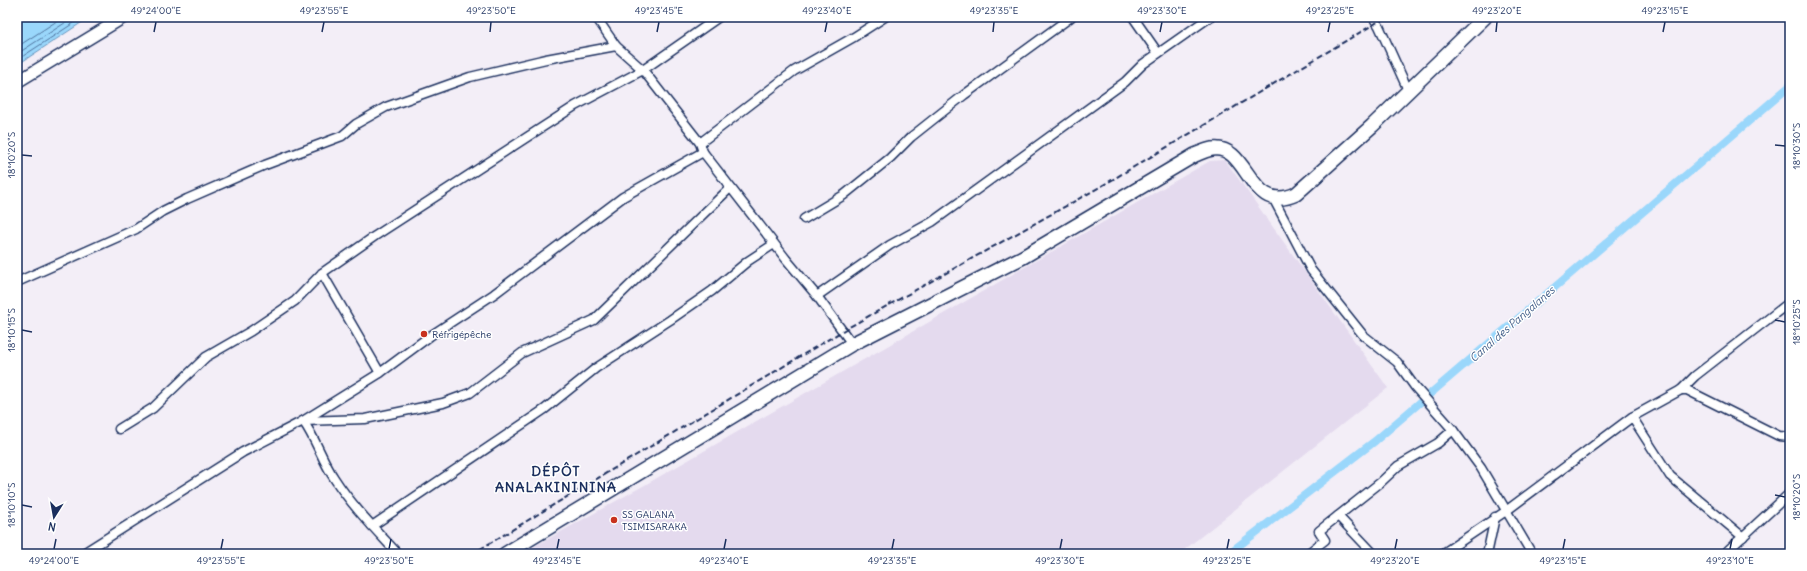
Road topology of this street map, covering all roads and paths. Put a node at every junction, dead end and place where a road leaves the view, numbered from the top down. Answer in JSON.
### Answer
{"nodes":[{"id":1,"x":124,"y":17,"type":"edge"},
{"id":2,"x":596,"y":17,"type":"edge"},
{"id":3,"x":719,"y":17,"type":"edge"},
{"id":4,"x":885,"y":17,"type":"edge"},
{"id":5,"x":1070,"y":17,"type":"edge"},
{"id":6,"x":1133,"y":17,"type":"edge"},
{"id":7,"x":1210,"y":17,"type":"edge"},
{"id":8,"x":1373,"y":17,"type":"edge"},
{"id":9,"x":1485,"y":17,"type":"edge"},
{"id":10,"x":616,"y":46,"type":"junction"},
{"id":11,"x":1158,"y":53,"type":"junction"},
{"id":12,"x":643,"y":70,"type":"junction"},
{"id":13,"x":17,"y":82,"type":"edge"},
{"id":14,"x":1408,"y":90,"type":"junction"},
{"id":15,"x":700,"y":143,"type":"junction"},
{"id":16,"x":703,"y":152,"type":"junction"},
{"id":17,"x":730,"y":188,"type":"junction"},
{"id":18,"x":1273,"y":198,"type":"junction"},
{"id":19,"x":804,"y":220,"type":"dead end"},
{"id":20,"x":774,"y":244,"type":"junction"},
{"id":21,"x":322,"y":273,"type":"junction"},
{"id":22,"x":17,"y":282,"type":"edge"},
{"id":23,"x":817,"y":296,"type":"junction"},
{"id":24,"x":1790,"y":302,"type":"edge"},
{"id":25,"x":852,"y":344,"type":"junction"},
{"id":26,"x":380,"y":373,"type":"junction"},
{"id":27,"x":1681,"y":390,"type":"junction"},
{"id":28,"x":1632,"y":417,"type":"junction"},
{"id":29,"x":302,"y":421,"type":"junction"},
{"id":30,"x":119,"y":429,"type":"dead end"},
{"id":31,"x":1453,"y":430,"type":"junction"},
{"id":32,"x":1790,"y":437,"type":"edge"},
{"id":33,"x":1790,"y":493,"type":"edge"},
{"id":34,"x":1506,"y":511,"type":"junction"},
{"id":35,"x":1338,"y":516,"type":"junction"},
{"id":36,"x":1495,"y":517,"type":"junction"},
{"id":37,"x":372,"y":526,"type":"junction"},
{"id":38,"x":1742,"y":537,"type":"junction"},
{"id":39,"x":82,"y":554,"type":"edge"},
{"id":40,"x":398,"y":554,"type":"edge"},
{"id":41,"x":505,"y":554,"type":"edge"},
{"id":42,"x":1307,"y":554,"type":"edge"},
{"id":43,"x":1374,"y":554,"type":"edge"},
{"id":44,"x":1442,"y":554,"type":"edge"},
{"id":45,"x":1485,"y":554,"type":"edge"},
{"id":46,"x":1532,"y":554,"type":"edge"},
{"id":47,"x":1724,"y":554,"type":"edge"}],
"edges":[{"from":1,"to":13,"type":"main road"},
{"from":2,"to":10,"type":"street"},
{"from":3,"to":12,"type":"street"},
{"from":4,"to":15,"type":"street"},
{"from":5,"to":19,"type":"street"},
{"from":6,"to":11,"type":"street"},
{"from":7,"to":11,"type":"street"},
{"from":8,"to":14,"type":"street"},
{"from":9,"to":14,"type":"main road"},
{"from":10,"to":12,"type":"street"},
{"from":10,"to":22,"type":"street"},
{"from":11,"to":23,"type":"street"},
{"from":12,"to":15,"type":"street"},
{"from":12,"to":21,"type":"street"},
{"from":14,"to":18,"type":"main road"},
{"from":15,"to":16,"type":"street"},
{"from":16,"to":17,"type":"street"},
{"from":16,"to":26,"type":"street"},
{"from":17,"to":20,"type":"street"},
{"from":17,"to":29,"type":"street"},
{"from":18,"to":25,"type":"main road"},
{"from":18,"to":31,"type":"street"},
{"from":20,"to":23,"type":"street"},
{"from":20,"to":37,"type":"street"},
{"from":21,"to":26,"type":"street"},
{"from":21,"to":30,"type":"street"},
{"from":23,"to":25,"type":"street"},
{"from":24,"to":27,"type":"street"},
{"from":25,"to":41,"type":"main road"},
{"from":26,"to":29,"type":"street"},
{"from":27,"to":28,"type":"street"},
{"from":27,"to":32,"type":"street"},
{"from":28,"to":34,"type":"street"},
{"from":28,"to":38,"type":"street"},
{"from":29,"to":37,"type":"street"},
{"from":29,"to":39,"type":"street"},
{"from":31,"to":34,"type":"street"},
{"from":31,"to":35,"type":"street"},
{"from":33,"to":38,"type":"street"},
{"from":34,"to":36,"type":"street"},
{"from":34,"to":46,"type":"street"},
{"from":35,"to":42,"type":"street"},
{"from":35,"to":43,"type":"street"},
{"from":36,"to":44,"type":"street"},
{"from":36,"to":45,"type":"street"},
{"from":37,"to":40,"type":"street"},
{"from":38,"to":47,"type":"street"}]}
